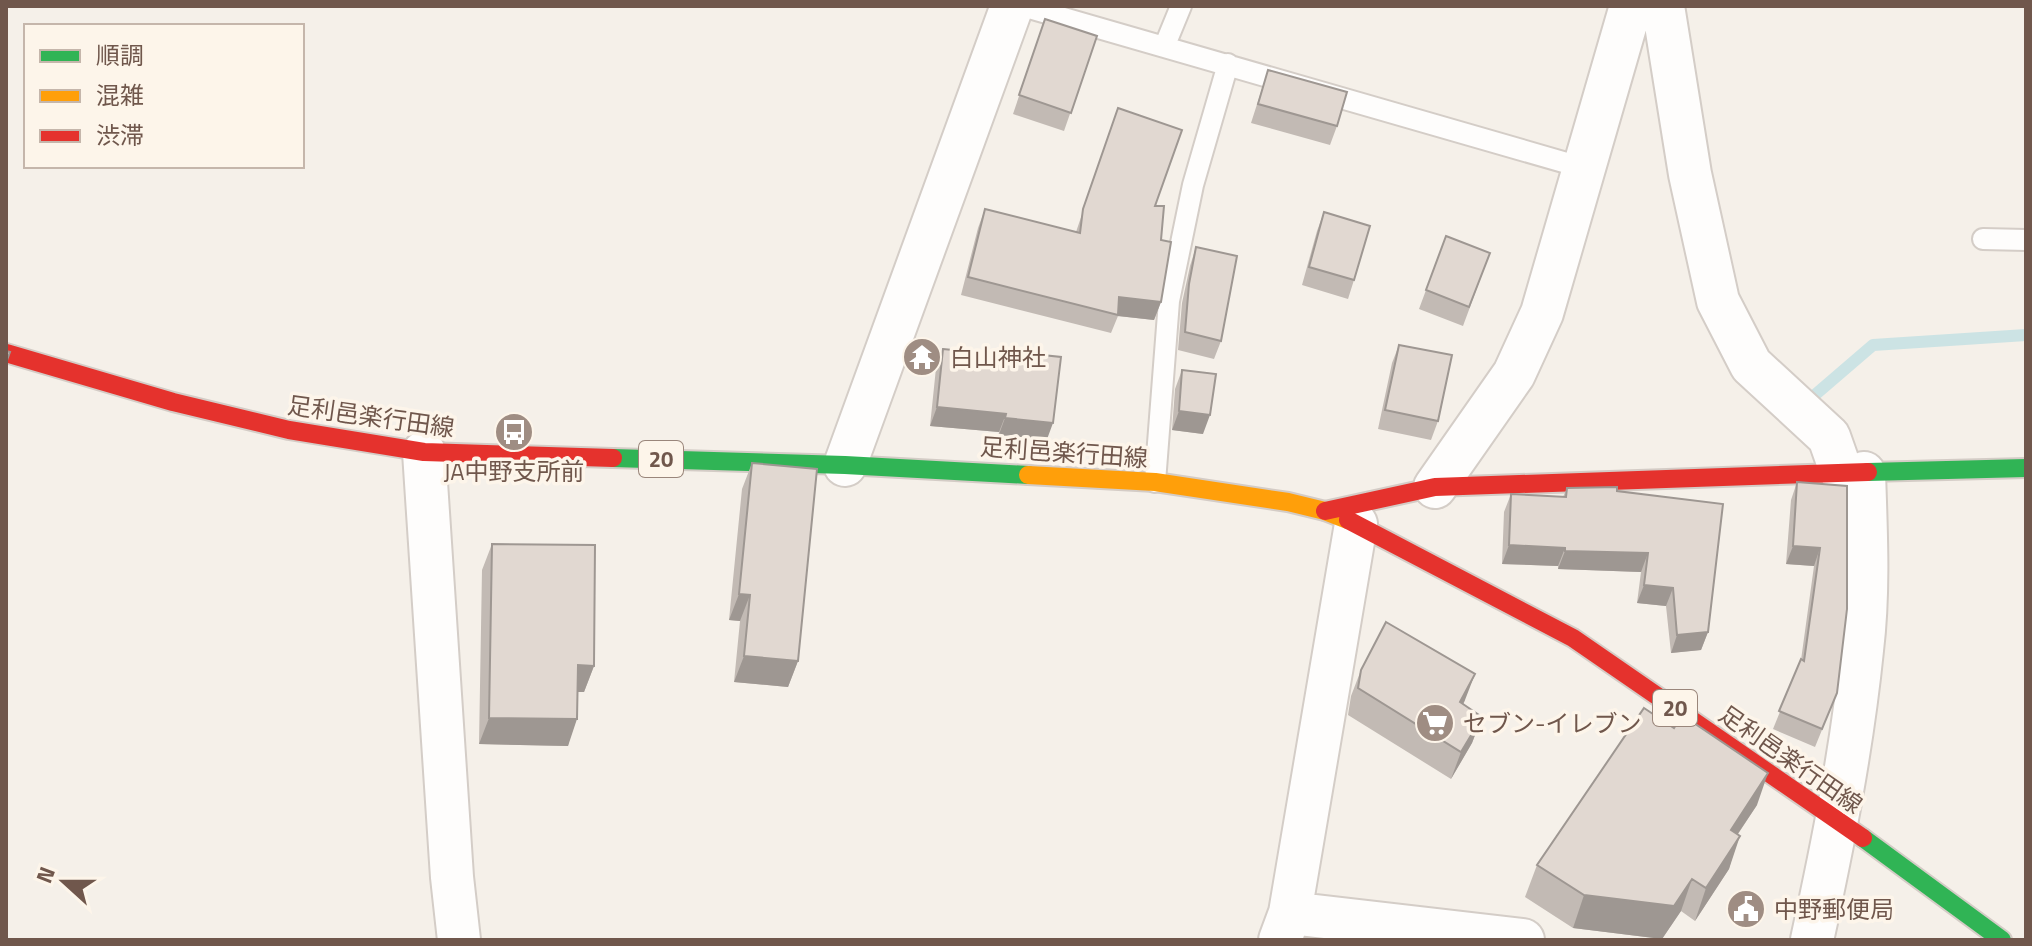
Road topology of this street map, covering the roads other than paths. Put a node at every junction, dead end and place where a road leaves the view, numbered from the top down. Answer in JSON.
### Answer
{"nodes":[{"id":1,"x":1012,"y":6,"type":"edge"},
{"id":2,"x":1022,"y":6,"type":"edge"},
{"id":3,"x":1181,"y":6,"type":"edge"},
{"id":4,"x":1631,"y":6,"type":"edge"},
{"id":5,"x":1663,"y":6,"type":"edge"},
{"id":6,"x":1165,"y":45,"type":"junction"},
{"id":7,"x":1228,"y":64,"type":"junction"},
{"id":8,"x":1584,"y":168,"type":"junction"},
{"id":9,"x":1983,"y":239,"type":"dead end"},
{"id":10,"x":2026,"y":240,"type":"edge"},
{"id":11,"x":6,"y":353,"type":"edge"},
{"id":12,"x":424,"y":452,"type":"junction"},
{"id":13,"x":845,"y":465,"type":"junction"},
{"id":14,"x":2026,"y":468,"type":"edge"},
{"id":15,"x":1853,"y":474,"type":"junction"},
{"id":16,"x":1155,"y":482,"type":"junction"},
{"id":17,"x":1435,"y":487,"type":"junction"},
{"id":18,"x":1341,"y":518,"type":"junction"},
{"id":19,"x":1838,"y":820,"type":"junction"},
{"id":20,"x":1285,"y":926,"type":"edge"},
{"id":21,"x":459,"y":940,"type":"edge"},
{"id":22,"x":1523,"y":940,"type":"edge"},
{"id":23,"x":1812,"y":940,"type":"edge"},
{"id":24,"x":2002,"y":940,"type":"edge"}],
"edges":[{"from":1,"to":13,"type":"street"},
{"from":2,"to":6,"type":"lane"},
{"from":3,"to":6,"type":"lane"},
{"from":4,"to":8,"type":"street"},
{"from":5,"to":15,"type":"street"},
{"from":6,"to":7,"type":"lane"},
{"from":7,"to":8,"type":"lane"},
{"from":7,"to":16,"type":"lane"},
{"from":8,"to":17,"type":"street"},
{"from":9,"to":10,"type":"lane"},
{"from":11,"to":12,"type":"main road","name":"足利邑楽行田線","number":"20"},
{"from":12,"to":13,"type":"main road","name":"足利邑楽行田線","number":"20"},
{"from":12,"to":21,"type":"street"},
{"from":13,"to":16,"type":"main road","name":"足利邑楽行田線","number":"20"},
{"from":14,"to":15,"type":"main road"},
{"from":15,"to":17,"type":"main road"},
{"from":15,"to":19,"type":"street"},
{"from":16,"to":18,"type":"main road","name":"足利邑楽行田線","number":"20"},
{"from":17,"to":18,"type":"main road"},
{"from":18,"to":19,"type":"main road","name":"足利邑楽行田線","number":"20"},
{"from":18,"to":20,"type":"street"},
{"from":19,"to":23,"type":"street"},
{"from":19,"to":24,"type":"main road","name":"足利邑楽行田線","number":"20"},
{"from":20,"to":22,"type":"street"}]}
